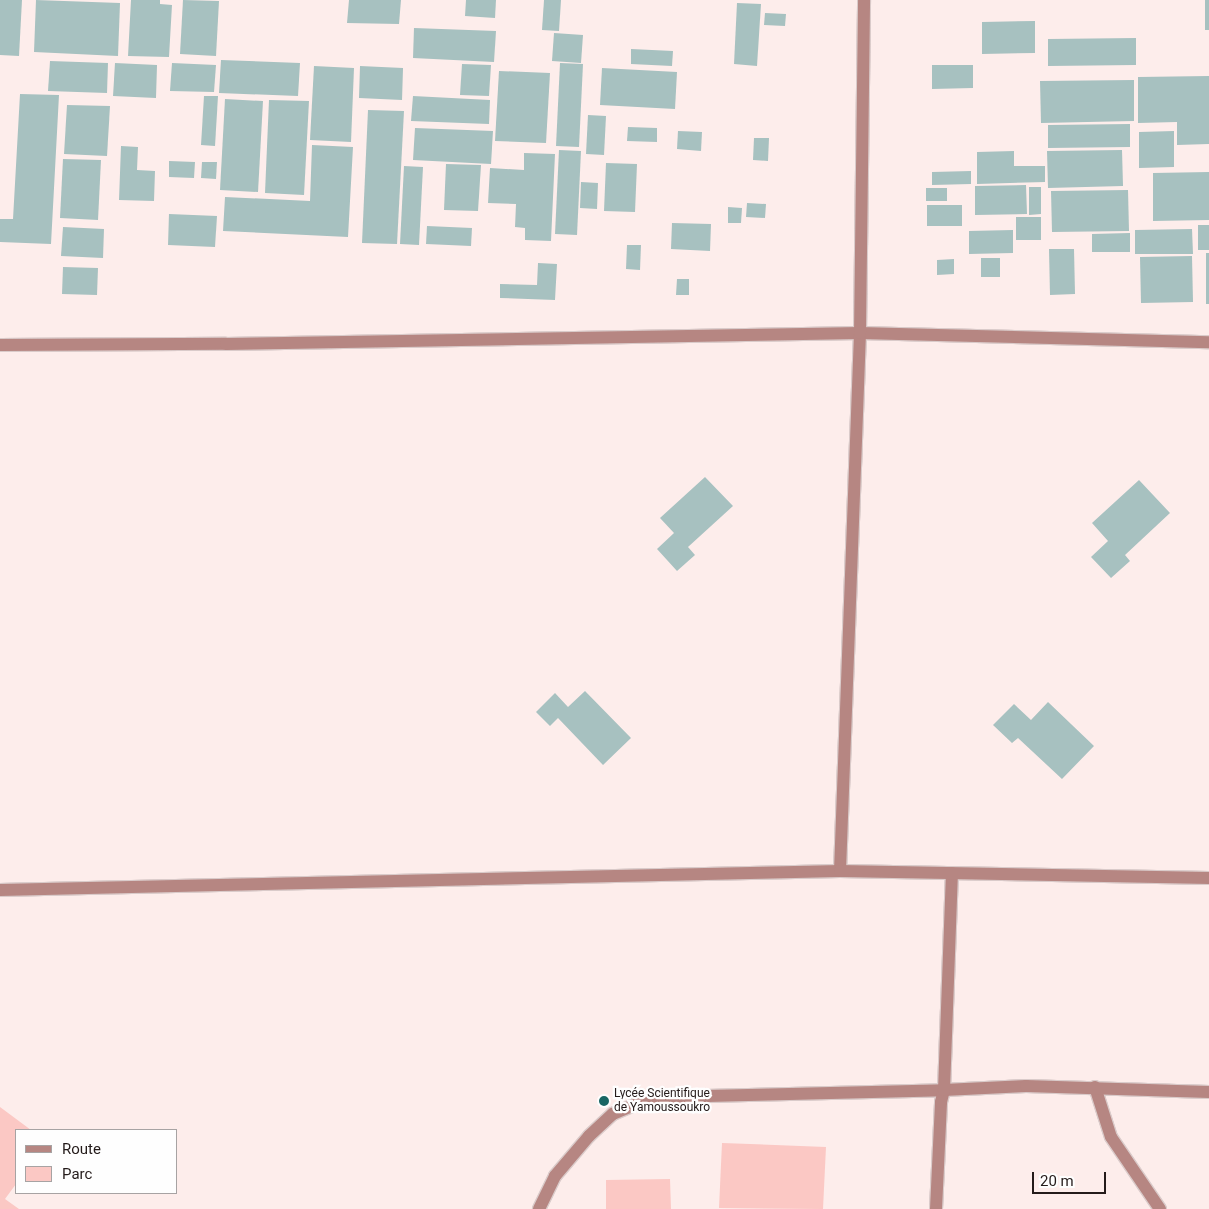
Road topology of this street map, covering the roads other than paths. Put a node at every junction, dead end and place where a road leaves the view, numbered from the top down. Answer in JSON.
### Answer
{"nodes":[{"id":1,"x":864,"y":0,"type":"edge"},
{"id":2,"x":860,"y":334,"type":"junction"},
{"id":3,"x":1209,"y":342,"type":"edge"},
{"id":4,"x":0,"y":345,"type":"edge"},
{"id":5,"x":840,"y":871,"type":"junction"},
{"id":6,"x":952,"y":873,"type":"junction"},
{"id":7,"x":1209,"y":878,"type":"edge"},
{"id":8,"x":0,"y":890,"type":"edge"},
{"id":9,"x":1095,"y":1087,"type":"junction"},
{"id":10,"x":944,"y":1090,"type":"junction"},
{"id":11,"x":1209,"y":1092,"type":"edge"},
{"id":12,"x":539,"y":1209,"type":"edge"},
{"id":13,"x":936,"y":1209,"type":"edge"},
{"id":14,"x":1160,"y":1209,"type":"edge"}],
"edges":[{"from":1,"to":2,"type":"street"},
{"from":2,"to":3,"type":"street"},
{"from":2,"to":4,"type":"street"},
{"from":2,"to":5,"type":"street"},
{"from":5,"to":6,"type":"street"},
{"from":5,"to":8,"type":"street"},
{"from":6,"to":7,"type":"street"},
{"from":6,"to":10,"type":"street"},
{"from":9,"to":10,"type":"street"},
{"from":9,"to":11,"type":"street"},
{"from":9,"to":14,"type":"street"},
{"from":10,"to":12,"type":"street"},
{"from":10,"to":13,"type":"street"}]}
